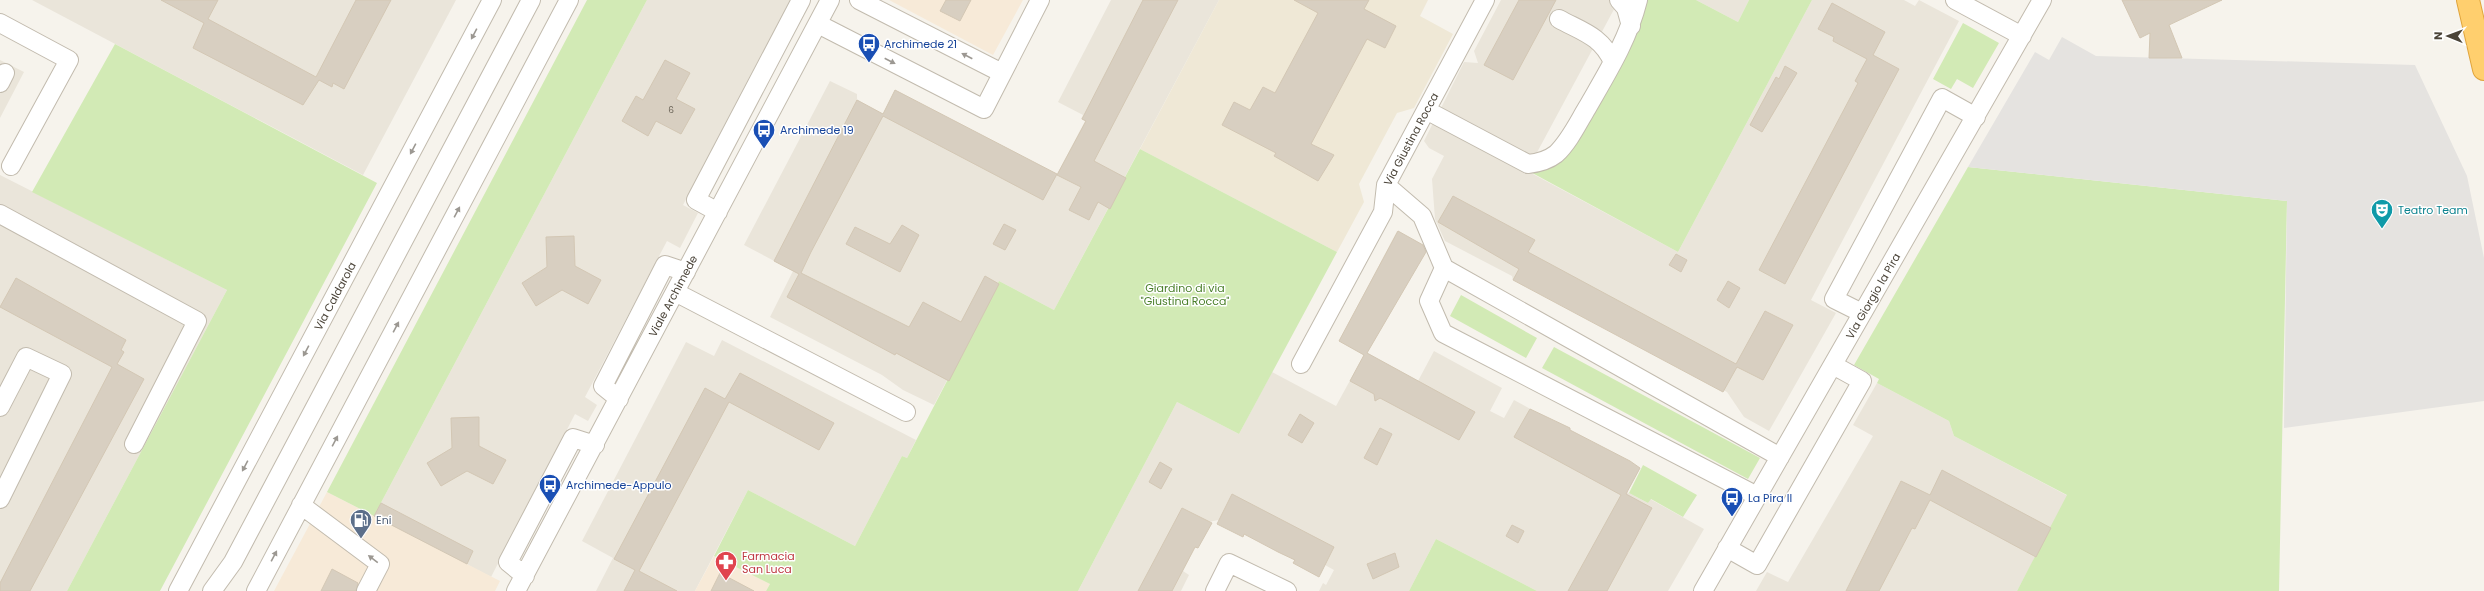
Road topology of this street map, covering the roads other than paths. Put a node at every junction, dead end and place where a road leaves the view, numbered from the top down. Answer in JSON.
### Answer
{"nodes":[{"id":1,"x":492,"y":0,"type":"edge"},
{"id":2,"x":531,"y":0,"type":"edge"},
{"id":3,"x":569,"y":0,"type":"edge"},
{"id":4,"x":801,"y":0,"type":"edge"},
{"id":5,"x":830,"y":0,"type":"edge"},
{"id":6,"x":859,"y":0,"type":"edge"},
{"id":7,"x":1040,"y":0,"type":"edge"},
{"id":8,"x":1485,"y":0,"type":"edge"},
{"id":9,"x":1619,"y":0,"type":"edge"},
{"id":10,"x":1638,"y":0,"type":"edge"},
{"id":11,"x":1955,"y":0,"type":"edge"},
{"id":12,"x":2042,"y":0,"type":"edge"},
{"id":13,"x":2468,"y":0,"type":"edge"},
{"id":14,"x":1559,"y":19,"type":"dead end"},
{"id":15,"x":0,"y":23,"type":"edge"},
{"id":16,"x":818,"y":24,"type":"junction"},
{"id":17,"x":1631,"y":26,"type":"junction"},
{"id":18,"x":2022,"y":36,"type":"junction"},
{"id":19,"x":1613,"y":62,"type":"junction"},
{"id":20,"x":2484,"y":69,"type":"edge"},
{"id":21,"x":1002,"y":73,"type":"junction"},
{"id":22,"x":1426,"y":110,"type":"junction"},
{"id":23,"x":1976,"y":116,"type":"junction"},
{"id":24,"x":722,"y":148,"type":"junction"},
{"id":25,"x":746,"y":159,"type":"junction"},
{"id":26,"x":11,"y":166,"type":"dead end"},
{"id":27,"x":1386,"y":185,"type":"junction"},
{"id":28,"x":718,"y":212,"type":"junction"},
{"id":29,"x":0,"y":214,"type":"edge"},
{"id":30,"x":1444,"y":268,"type":"junction"},
{"id":31,"x":686,"y":272,"type":"junction"},
{"id":32,"x":675,"y":292,"type":"junction"},
{"id":33,"x":1862,"y":313,"type":"junction"},
{"id":34,"x":1301,"y":364,"type":"dead end"},
{"id":35,"x":1833,"y":365,"type":"junction"},
{"id":36,"x":619,"y":399,"type":"junction"},
{"id":37,"x":0,"y":407,"type":"edge"},
{"id":38,"x":906,"y":412,"type":"dead end"},
{"id":39,"x":134,"y":444,"type":"dead end"},
{"id":40,"x":1780,"y":457,"type":"junction"},
{"id":41,"x":1757,"y":496,"type":"junction"},
{"id":42,"x":0,"y":499,"type":"edge"},
{"id":43,"x":301,"y":505,"type":"junction"},
{"id":44,"x":1727,"y":548,"type":"junction"},
{"id":45,"x":233,"y":562,"type":"junction"},
{"id":46,"x":521,"y":583,"type":"edge"},
{"id":47,"x":178,"y":591,"type":"edge"},
{"id":48,"x":212,"y":591,"type":"edge"},
{"id":49,"x":223,"y":591,"type":"edge"},
{"id":50,"x":256,"y":591,"type":"edge"},
{"id":51,"x":366,"y":591,"type":"edge"},
{"id":52,"x":1215,"y":591,"type":"edge"},
{"id":53,"x":1287,"y":591,"type":"edge"},
{"id":54,"x":1703,"y":591,"type":"edge"}],
"edges":[{"from":1,"to":47,"type":"street","name":"Via Caldarola","one_way":true},
{"from":2,"to":45,"type":"street"},
{"from":43,"to":3,"type":"street","one_way":true},
{"from":4,"to":24,"type":"street"},
{"from":5,"to":16,"type":"street","name":"Viale Archimede"},
{"from":21,"to":6,"type":"street","one_way":true},
{"from":7,"to":21,"type":"street"},
{"from":8,"to":22,"type":"street","name":"Via Giustina Rocca"},
{"from":9,"to":17,"type":"street"},
{"from":10,"to":17,"type":"street"},
{"from":11,"to":18,"type":"street"},
{"from":12,"to":18,"type":"street","name":"Via Giorgio la Pira"},
{"from":13,"to":20,"type":"highway"},
{"from":14,"to":19,"type":"street"},
{"from":15,"to":26,"type":"street"},
{"from":16,"to":21,"type":"street","one_way":true},
{"from":16,"to":25,"type":"street","name":"Viale Archimede"},
{"from":17,"to":19,"type":"street"},
{"from":18,"to":23,"type":"street","name":"Via Giorgio la Pira"},
{"from":19,"to":22,"type":"street"},
{"from":22,"to":27,"type":"street","name":"Via Giustina Rocca"},
{"from":23,"to":33,"type":"street","name":"Via Giorgio la Pira"},
{"from":23,"to":33,"type":"street"},
{"from":24,"to":25,"type":"street"},
{"from":24,"to":28,"type":"street"},
{"from":25,"to":28,"type":"street","name":"Viale Archimede"},
{"from":27,"to":30,"type":"street"},
{"from":27,"to":34,"type":"street","name":"Via Giustina Rocca"},
{"from":28,"to":31,"type":"street","name":"Viale Archimede"},
{"from":29,"to":39,"type":"street"},
{"from":30,"to":40,"type":"street"},
{"from":30,"to":41,"type":"street"},
{"from":31,"to":32,"type":"street","name":"Viale Archimede"},
{"from":31,"to":36,"type":"street"},
{"from":32,"to":36,"type":"street","name":"Viale Archimede"},
{"from":32,"to":38,"type":"street"},
{"from":33,"to":35,"type":"street","name":"Via Giorgio la Pira"},
{"from":35,"to":40,"type":"street","name":"Via Giorgio la Pira"},
{"from":35,"to":44,"type":"street"},
{"from":36,"to":46,"type":"street","name":"Viale Archimede"},
{"from":37,"to":42,"type":"street"},
{"from":40,"to":41,"type":"street","name":"Via Giorgio la Pira"},
{"from":41,"to":44,"type":"street","name":"Via Giorgio la Pira"},
{"from":50,"to":43,"type":"street","one_way":true},
{"from":51,"to":43,"type":"street","one_way":true},
{"from":44,"to":54,"type":"street","name":"Via Giorgio la Pira"},
{"from":45,"to":48,"type":"street"},
{"from":45,"to":49,"type":"street"},
{"from":52,"to":53,"type":"street"}]}
